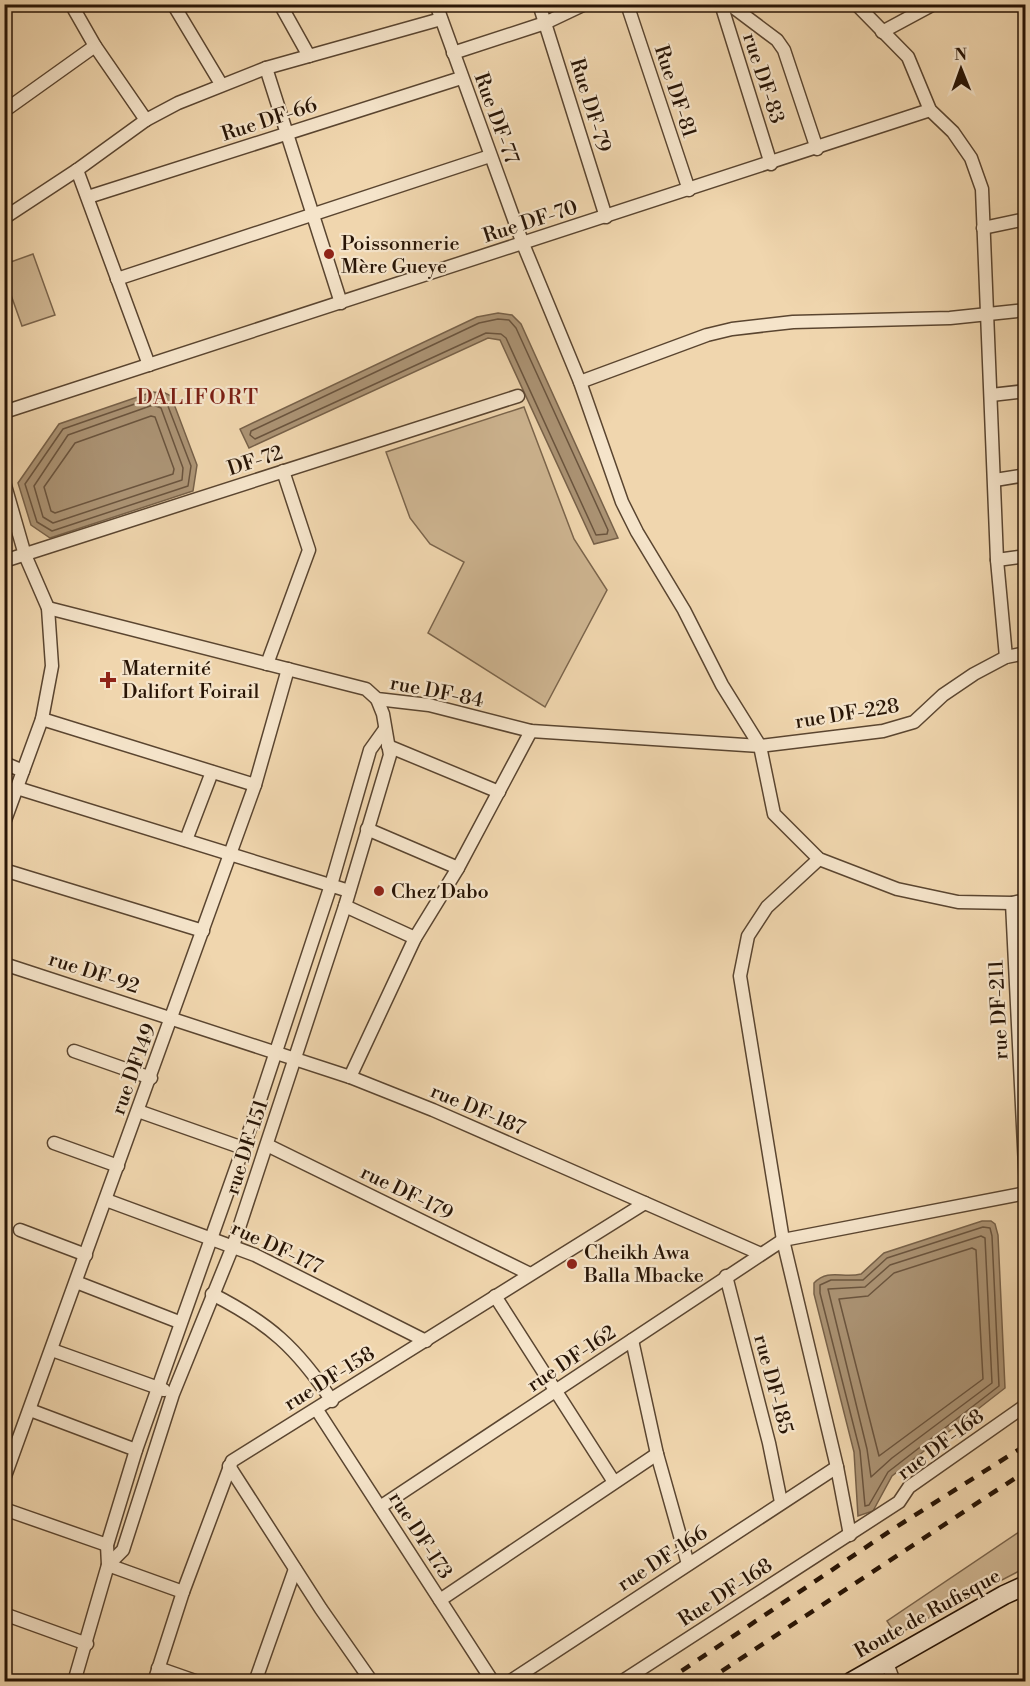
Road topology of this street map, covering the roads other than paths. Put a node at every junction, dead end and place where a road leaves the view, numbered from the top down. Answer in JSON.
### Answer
{"nodes":[{"id":1,"x":71,"y":4,"type":"edge"},
{"id":2,"x":173,"y":4,"type":"edge"},
{"id":3,"x":280,"y":4,"type":"edge"},
{"id":4,"x":436,"y":4,"type":"edge"},
{"id":5,"x":539,"y":4,"type":"edge"},
{"id":6,"x":585,"y":4,"type":"edge"},
{"id":7,"x":627,"y":4,"type":"edge"},
{"id":8,"x":721,"y":4,"type":"edge"},
{"id":9,"x":729,"y":4,"type":"edge"},
{"id":10,"x":856,"y":4,"type":"edge"},
{"id":11,"x":934,"y":4,"type":"edge"},
{"id":12,"x":441,"y":19,"type":"junction"},
{"id":13,"x":545,"y":23,"type":"junction"},
{"id":14,"x":882,"y":32,"type":"junction"},
{"id":15,"x":95,"y":46,"type":"junction"},
{"id":16,"x":453,"y":53,"type":"junction"},
{"id":17,"x":309,"y":56,"type":"junction"},
{"id":18,"x":266,"y":68,"type":"junction"},
{"id":19,"x":461,"y":78,"type":"junction"},
{"id":20,"x":221,"y":84,"type":"junction"},
{"id":21,"x":930,"y":110,"type":"junction"},
{"id":22,"x":4,"y":111,"type":"edge"},
{"id":23,"x":146,"y":120,"type":"junction"},
{"id":24,"x":287,"y":133,"type":"junction"},
{"id":25,"x":818,"y":149,"type":"junction"},
{"id":26,"x":490,"y":156,"type":"junction"},
{"id":27,"x":771,"y":164,"type":"junction"},
{"id":28,"x":77,"y":170,"type":"junction"},
{"id":29,"x":689,"y":190,"type":"junction"},
{"id":30,"x":88,"y":197,"type":"junction"},
{"id":31,"x":313,"y":214,"type":"junction"},
{"id":32,"x":606,"y":217,"type":"junction"},
{"id":33,"x":4,"y":218,"type":"edge"},
{"id":34,"x":1026,"y":219,"type":"edge"},
{"id":35,"x":983,"y":228,"type":"junction"},
{"id":36,"x":524,"y":244,"type":"junction"},
{"id":37,"x":117,"y":279,"type":"junction"},
{"id":38,"x":341,"y":303,"type":"junction"},
{"id":39,"x":1026,"y":310,"type":"edge"},
{"id":40,"x":988,"y":314,"type":"junction"},
{"id":41,"x":148,"y":365,"type":"junction"},
{"id":42,"x":580,"y":382,"type":"junction"},
{"id":43,"x":1026,"y":391,"type":"edge"},
{"id":44,"x":991,"y":394,"type":"junction"},
{"id":45,"x":518,"y":396,"type":"dead end"},
{"id":46,"x":4,"y":412,"type":"edge"},
{"id":47,"x":283,"y":471,"type":"junction"},
{"id":48,"x":1026,"y":475,"type":"edge"},
{"id":49,"x":994,"y":480,"type":"junction"},
{"id":50,"x":4,"y":482,"type":"edge"},
{"id":51,"x":25,"y":555,"type":"junction"},
{"id":52,"x":1026,"y":556,"type":"edge"},
{"id":53,"x":997,"y":560,"type":"junction"},
{"id":54,"x":4,"y":561,"type":"edge"},
{"id":55,"x":48,"y":608,"type":"junction"},
{"id":56,"x":1026,"y":653,"type":"edge"},
{"id":57,"x":1006,"y":657,"type":"junction"},
{"id":58,"x":267,"y":664,"type":"junction"},
{"id":59,"x":288,"y":669,"type":"junction"},
{"id":60,"x":377,"y":699,"type":"junction"},
{"id":61,"x":42,"y":719,"type":"junction"},
{"id":62,"x":385,"y":729,"type":"junction"},
{"id":63,"x":531,"y":731,"type":"junction"},
{"id":64,"x":388,"y":746,"type":"junction"},
{"id":65,"x":760,"y":746,"type":"junction"},
{"id":66,"x":4,"y":763,"type":"edge"},
{"id":67,"x":23,"y":771,"type":"junction"},
{"id":68,"x":212,"y":771,"type":"junction"},
{"id":69,"x":255,"y":785,"type":"junction"},
{"id":70,"x":17,"y":788,"type":"junction"},
{"id":71,"x":499,"y":792,"type":"junction"},
{"id":72,"x":4,"y":824,"type":"edge"},
{"id":73,"x":368,"y":829,"type":"junction"},
{"id":74,"x":186,"y":840,"type":"junction"},
{"id":75,"x":228,"y":853,"type":"junction"},
{"id":76,"x":819,"y":860,"type":"junction"},
{"id":77,"x":458,"y":868,"type":"junction"},
{"id":78,"x":4,"y":870,"type":"edge"},
{"id":79,"x":331,"y":885,"type":"junction"},
{"id":80,"x":348,"y":891,"type":"junction"},
{"id":81,"x":1026,"y":900,"type":"edge"},
{"id":82,"x":1012,"y":903,"type":"junction"},
{"id":83,"x":345,"y":906,"type":"junction"},
{"id":84,"x":203,"y":931,"type":"junction"},
{"id":85,"x":415,"y":939,"type":"junction"},
{"id":86,"x":4,"y":964,"type":"edge"},
{"id":87,"x":172,"y":1017,"type":"junction"},
{"id":88,"x":74,"y":1051,"type":"dead end"},
{"id":89,"x":275,"y":1051,"type":"junction"},
{"id":90,"x":295,"y":1057,"type":"junction"},
{"id":91,"x":350,"y":1077,"type":"junction"},
{"id":92,"x":151,"y":1078,"type":"junction"},
{"id":93,"x":1024,"y":1109,"type":"edge"},
{"id":94,"x":138,"y":1111,"type":"junction"},
{"id":95,"x":54,"y":1143,"type":"dead end"},
{"id":96,"x":267,"y":1145,"type":"junction"},
{"id":97,"x":243,"y":1148,"type":"junction"},
{"id":98,"x":118,"y":1166,"type":"junction"},
{"id":99,"x":1026,"y":1186,"type":"edge"},
{"id":100,"x":1026,"y":1193,"type":"edge"},
{"id":101,"x":106,"y":1200,"type":"junction"},
{"id":102,"x":645,"y":1203,"type":"junction"},
{"id":103,"x":20,"y":1230,"type":"dead end"},
{"id":104,"x":212,"y":1239,"type":"junction"},
{"id":105,"x":783,"y":1240,"type":"junction"},
{"id":106,"x":233,"y":1246,"type":"junction"},
{"id":107,"x":761,"y":1254,"type":"junction"},
{"id":108,"x":87,"y":1255,"type":"junction"},
{"id":109,"x":530,"y":1274,"type":"junction"},
{"id":110,"x":726,"y":1276,"type":"junction"},
{"id":111,"x":76,"y":1282,"type":"junction"},
{"id":112,"x":212,"y":1294,"type":"junction"},
{"id":113,"x":495,"y":1296,"type":"junction"},
{"id":114,"x":179,"y":1322,"type":"junction"},
{"id":115,"x":632,"y":1340,"type":"junction"},
{"id":116,"x":426,"y":1341,"type":"junction"},
{"id":117,"x":52,"y":1350,"type":"junction"},
{"id":118,"x":158,"y":1387,"type":"junction"},
{"id":119,"x":556,"y":1392,"type":"junction"},
{"id":120,"x":173,"y":1394,"type":"junction"},
{"id":121,"x":332,"y":1401,"type":"junction"},
{"id":122,"x":1026,"y":1405,"type":"edge"},
{"id":123,"x":30,"y":1410,"type":"junction"},
{"id":124,"x":317,"y":1410,"type":"junction"},
{"id":125,"x":136,"y":1450,"type":"junction"},
{"id":126,"x":657,"y":1454,"type":"junction"},
{"id":127,"x":229,"y":1466,"type":"junction"},
{"id":128,"x":837,"y":1467,"type":"junction"},
{"id":129,"x":4,"y":1479,"type":"edge"},
{"id":130,"x":614,"y":1482,"type":"junction"},
{"id":131,"x":782,"y":1503,"type":"junction"},
{"id":132,"x":380,"y":1507,"type":"junction"},
{"id":133,"x":4,"y":1509,"type":"edge"},
{"id":134,"x":850,"y":1535,"type":"junction"},
{"id":135,"x":107,"y":1545,"type":"junction"},
{"id":136,"x":688,"y":1564,"type":"junction"},
{"id":137,"x":108,"y":1565,"type":"junction"},
{"id":138,"x":295,"y":1569,"type":"junction"},
{"id":139,"x":1026,"y":1585,"type":"edge"},
{"id":140,"x":183,"y":1592,"type":"junction"},
{"id":141,"x":440,"y":1600,"type":"junction"},
{"id":142,"x":4,"y":1614,"type":"edge"},
{"id":143,"x":87,"y":1644,"type":"junction"},
{"id":144,"x":886,"y":1660,"type":"junction"},
{"id":145,"x":158,"y":1668,"type":"junction"},
{"id":146,"x":74,"y":1682,"type":"edge"},
{"id":147,"x":154,"y":1682,"type":"edge"},
{"id":148,"x":198,"y":1682,"type":"edge"},
{"id":149,"x":255,"y":1682,"type":"edge"},
{"id":150,"x":372,"y":1682,"type":"edge"},
{"id":151,"x":493,"y":1682,"type":"edge"},
{"id":152,"x":509,"y":1682,"type":"edge"},
{"id":153,"x":621,"y":1682,"type":"edge"},
{"id":154,"x":851,"y":1682,"type":"edge"},
{"id":155,"x":894,"y":1682,"type":"edge"}],
"edges":[{"from":1,"to":15,"type":"street"},
{"from":2,"to":20,"type":"street"},
{"from":3,"to":17,"type":"street"},
{"from":4,"to":12,"type":"street","name":"Rue DF-77"},
{"from":5,"to":13,"type":"street","name":"Rue DF-79"},
{"from":6,"to":13,"type":"street"},
{"from":7,"to":29,"type":"street","name":"Rue DF-81"},
{"from":8,"to":27,"type":"street","name":"rue DF-83"},
{"from":9,"to":25,"type":"street"},
{"from":10,"to":14,"type":"street"},
{"from":11,"to":14,"type":"street"},
{"from":12,"to":16,"type":"street","name":"Rue DF-77"},
{"from":12,"to":17,"type":"street"},
{"from":13,"to":16,"type":"street"},
{"from":13,"to":32,"type":"street","name":"Rue DF-79"},
{"from":14,"to":21,"type":"street"},
{"from":15,"to":22,"type":"street"},
{"from":15,"to":23,"type":"street"},
{"from":16,"to":19,"type":"street","name":"Rue DF-77"},
{"from":17,"to":18,"type":"street"},
{"from":18,"to":20,"type":"street"},
{"from":18,"to":24,"type":"street"},
{"from":19,"to":24,"type":"street","name":"Rue DF-66"},
{"from":19,"to":26,"type":"street","name":"Rue DF-77"},
{"from":20,"to":23,"type":"street"},
{"from":21,"to":25,"type":"street","name":"Rue DF-70"},
{"from":21,"to":35,"type":"street"},
{"from":23,"to":28,"type":"street"},
{"from":24,"to":30,"type":"street","name":"Rue DF-66"},
{"from":24,"to":31,"type":"street"},
{"from":25,"to":27,"type":"street","name":"Rue DF-70"},
{"from":26,"to":31,"type":"street"},
{"from":26,"to":36,"type":"street","name":"Rue DF-77"},
{"from":27,"to":29,"type":"street","name":"Rue DF-70"},
{"from":28,"to":30,"type":"street"},
{"from":28,"to":33,"type":"street"},
{"from":29,"to":32,"type":"street","name":"Rue DF-70"},
{"from":30,"to":37,"type":"street"},
{"from":31,"to":37,"type":"street"},
{"from":31,"to":38,"type":"street"},
{"from":32,"to":36,"type":"street","name":"Rue DF-70"},
{"from":34,"to":35,"type":"street"},
{"from":35,"to":40,"type":"street"},
{"from":36,"to":38,"type":"street","name":"Rue DF-70"},
{"from":36,"to":42,"type":"street","name":"Rue DF-77"},
{"from":37,"to":41,"type":"street"},
{"from":38,"to":41,"type":"street","name":"Rue DF-70"},
{"from":39,"to":40,"type":"street"},
{"from":40,"to":42,"type":"street"},
{"from":40,"to":44,"type":"street"},
{"from":41,"to":46,"type":"street","name":"Rue DF-70"},
{"from":42,"to":65,"type":"street","name":"Rue DF-77"},
{"from":43,"to":44,"type":"street"},
{"from":44,"to":49,"type":"street"},
{"from":45,"to":47,"type":"street","name":"DF-72","number":"DF-72"},
{"from":47,"to":51,"type":"street","name":"DF-72","number":"DF-72"},
{"from":47,"to":58,"type":"street"},
{"from":48,"to":49,"type":"street"},
{"from":49,"to":53,"type":"street"},
{"from":50,"to":51,"type":"street"},
{"from":51,"to":54,"type":"street","name":"DF-72","number":"DF-72"},
{"from":51,"to":55,"type":"street"},
{"from":52,"to":53,"type":"street"},
{"from":53,"to":57,"type":"street"},
{"from":55,"to":58,"type":"street","name":"rue DF-84"},
{"from":55,"to":61,"type":"street"},
{"from":56,"to":57,"type":"street","name":"rue DF-228"},
{"from":57,"to":65,"type":"street","name":"rue DF-228"},
{"from":58,"to":59,"type":"street","name":"rue DF-84"},
{"from":59,"to":60,"type":"street","name":"rue DF-84"},
{"from":59,"to":69,"type":"street","name":"rue DF149"},
{"from":60,"to":62,"type":"street","name":"rue DF-151"},
{"from":60,"to":63,"type":"street","name":"rue DF-84"},
{"from":61,"to":67,"type":"street"},
{"from":61,"to":68,"type":"street"},
{"from":62,"to":64,"type":"street","name":"rue DF-151"},
{"from":62,"to":79,"type":"street","name":"rue DF-151"},
{"from":63,"to":65,"type":"street","name":"rue DF-84"},
{"from":63,"to":71,"type":"street"},
{"from":64,"to":71,"type":"street"},
{"from":64,"to":73,"type":"street","name":"rue DF-151"},
{"from":65,"to":76,"type":"street"},
{"from":66,"to":67,"type":"street"},
{"from":67,"to":70,"type":"street"},
{"from":68,"to":69,"type":"street"},
{"from":68,"to":74,"type":"street"},
{"from":69,"to":75,"type":"street","name":"rue DF149"},
{"from":70,"to":72,"type":"street"},
{"from":70,"to":74,"type":"street"},
{"from":71,"to":77,"type":"street"},
{"from":73,"to":77,"type":"street"},
{"from":73,"to":80,"type":"street","name":"rue DF-151"},
{"from":74,"to":75,"type":"street"},
{"from":75,"to":79,"type":"street"},
{"from":75,"to":84,"type":"street","name":"rue DF149"},
{"from":76,"to":82,"type":"street"},
{"from":76,"to":105,"type":"street"},
{"from":77,"to":85,"type":"street"},
{"from":78,"to":84,"type":"street"},
{"from":79,"to":80,"type":"street"},
{"from":79,"to":89,"type":"street","name":"rue DF-151"},
{"from":80,"to":83,"type":"street","name":"rue DF-151"},
{"from":81,"to":82,"type":"street"},
{"from":82,"to":93,"type":"street","name":"rue DF-211"},
{"from":83,"to":85,"type":"street"},
{"from":83,"to":90,"type":"street","name":"rue DF-151"},
{"from":84,"to":87,"type":"street","name":"rue DF149"},
{"from":85,"to":91,"type":"street"},
{"from":86,"to":87,"type":"street","name":"rue DF-92"},
{"from":87,"to":89,"type":"street","name":"rue DF-187"},
{"from":87,"to":92,"type":"street","name":"rue DF149"},
{"from":88,"to":92,"type":"street"},
{"from":89,"to":90,"type":"street","name":"rue DF-187"},
{"from":89,"to":97,"type":"street","name":"rue DF-151"},
{"from":90,"to":91,"type":"street","name":"rue DF-187"},
{"from":90,"to":96,"type":"street","name":"rue DF-151"},
{"from":91,"to":102,"type":"street","name":"rue DF-187"},
{"from":92,"to":94,"type":"street","name":"rue DF149"},
{"from":93,"to":99,"type":"street","name":"rue DF-211"},
{"from":94,"to":97,"type":"street"},
{"from":94,"to":98,"type":"street","name":"rue DF149"},
{"from":95,"to":98,"type":"street"},
{"from":96,"to":106,"type":"street","name":"rue DF-151"},
{"from":96,"to":109,"type":"street","name":"rue DF-179"},
{"from":97,"to":104,"type":"street","name":"rue DF-151"},
{"from":98,"to":101,"type":"street","name":"rue DF149"},
{"from":100,"to":105,"type":"street"},
{"from":101,"to":104,"type":"street","name":"rue DF-177"},
{"from":101,"to":108,"type":"street","name":"rue DF149"},
{"from":102,"to":107,"type":"street","name":"rue DF-187"},
{"from":102,"to":109,"type":"street","name":"rue DF-158"},
{"from":103,"to":108,"type":"street"},
{"from":104,"to":106,"type":"street","name":"rue DF-177"},
{"from":104,"to":114,"type":"street","name":"rue DF-151"},
{"from":105,"to":107,"type":"street","name":"rue DF-162"},
{"from":105,"to":128,"type":"street"},
{"from":106,"to":112,"type":"street","name":"rue DF-151"},
{"from":106,"to":116,"type":"street","name":"rue DF-177"},
{"from":107,"to":110,"type":"street","name":"rue DF-162"},
{"from":108,"to":111,"type":"street","name":"rue DF149"},
{"from":109,"to":113,"type":"street","name":"rue DF-158"},
{"from":110,"to":115,"type":"street","name":"rue DF-162"},
{"from":110,"to":131,"type":"street","name":"rue DF-185"},
{"from":111,"to":114,"type":"street"},
{"from":111,"to":117,"type":"street","name":"rue DF149"},
{"from":112,"to":120,"type":"street","name":"rue DF-151"},
{"from":112,"to":121,"type":"street"},
{"from":113,"to":116,"type":"street","name":"rue DF-158"},
{"from":113,"to":119,"type":"street"},
{"from":114,"to":118,"type":"street","name":"rue DF-151"},
{"from":115,"to":119,"type":"street","name":"rue DF-162"},
{"from":115,"to":126,"type":"street"},
{"from":116,"to":121,"type":"street","name":"rue DF-158"},
{"from":117,"to":118,"type":"street"},
{"from":117,"to":123,"type":"street","name":"rue DF149"},
{"from":118,"to":120,"type":"street"},
{"from":118,"to":125,"type":"street","name":"rue DF-151"},
{"from":119,"to":130,"type":"street"},
{"from":119,"to":132,"type":"street","name":"rue DF-162"},
{"from":120,"to":137,"type":"street","name":"rue DF-151"},
{"from":121,"to":124,"type":"street","name":"rue DF-158"},
{"from":122,"to":134,"type":"street","name":"rue DF-168"},
{"from":123,"to":125,"type":"street"},
{"from":123,"to":129,"type":"street","name":"rue DF149"},
{"from":124,"to":127,"type":"street","name":"rue DF-158"},
{"from":124,"to":132,"type":"street","name":"rue DF-173"},
{"from":125,"to":135,"type":"street","name":"rue DF-151"},
{"from":126,"to":130,"type":"street"},
{"from":126,"to":136,"type":"street"},
{"from":127,"to":138,"type":"street"},
{"from":127,"to":140,"type":"street"},
{"from":128,"to":131,"type":"street","name":"rue DF-166"},
{"from":128,"to":134,"type":"street"},
{"from":130,"to":141,"type":"street"},
{"from":131,"to":136,"type":"street","name":"rue DF-166"},
{"from":132,"to":141,"type":"street","name":"rue DF-173"},
{"from":133,"to":135,"type":"street"},
{"from":134,"to":153,"type":"street","name":"Rue DF-168"},
{"from":135,"to":137,"type":"street","name":"rue DF-151"},
{"from":136,"to":152,"type":"street","name":"rue DF-166"},
{"from":137,"to":140,"type":"street"},
{"from":137,"to":143,"type":"street","name":"rue DF-151"},
{"from":138,"to":149,"type":"street"},
{"from":138,"to":150,"type":"street"},
{"from":139,"to":144,"type":"main road","name":"Route de Rufisque"},
{"from":140,"to":145,"type":"street"},
{"from":141,"to":151,"type":"street","name":"rue DF-173"},
{"from":142,"to":143,"type":"street"},
{"from":143,"to":146,"type":"street","name":"rue DF-151"},
{"from":144,"to":154,"type":"main road","name":"Route de Rufisque"},
{"from":144,"to":155,"type":"street"},
{"from":145,"to":147,"type":"street"},
{"from":145,"to":148,"type":"street"}]}
